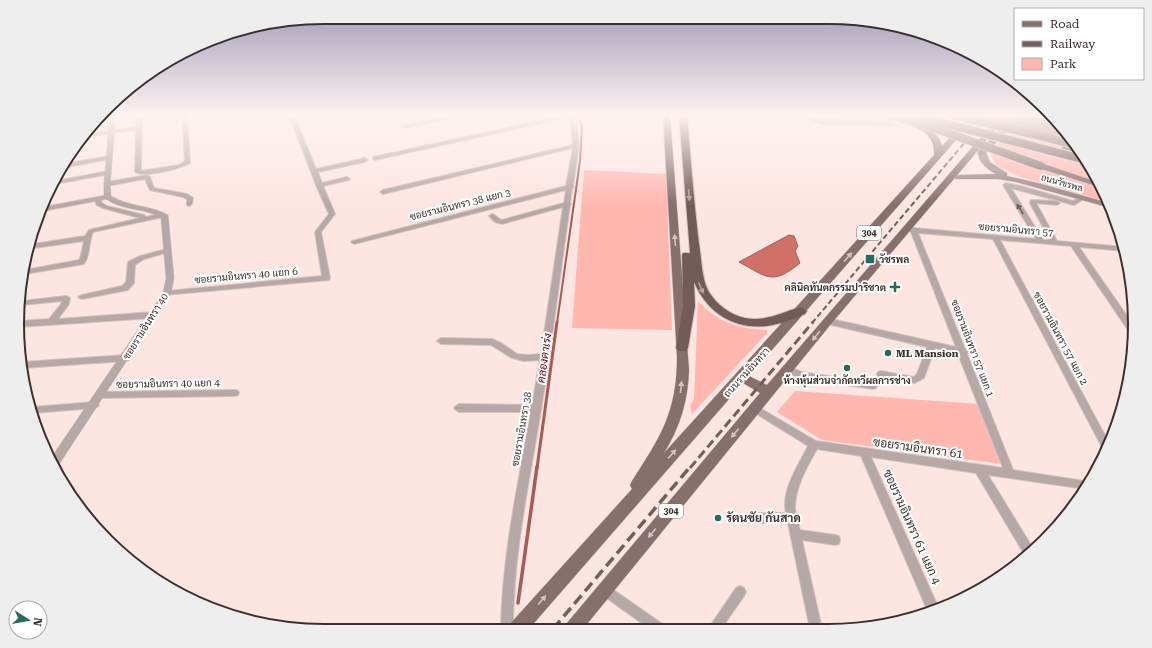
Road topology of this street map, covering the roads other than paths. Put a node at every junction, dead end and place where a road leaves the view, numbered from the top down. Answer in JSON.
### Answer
{"nodes":[{"id":1,"x":110,"y":145,"type":"edge"},
{"id":2,"x":138,"y":145,"type":"edge"},
{"id":3,"x":187,"y":145,"type":"edge"},
{"id":4,"x":303,"y":145,"type":"edge"},
{"id":5,"x":433,"y":145,"type":"edge"},
{"id":6,"x":669,"y":145,"type":"edge"},
{"id":7,"x":678,"y":145,"type":"edge"},
{"id":8,"x":685,"y":145,"type":"edge"},
{"id":9,"x":937,"y":145,"type":"edge"},
{"id":10,"x":947,"y":145,"type":"edge"},
{"id":11,"x":978,"y":145,"type":"edge"},
{"id":12,"x":981,"y":145,"type":"edge"},
{"id":13,"x":989,"y":145,"type":"edge"},
{"id":14,"x":1029,"y":145,"type":"edge"},
{"id":15,"x":1055,"y":145,"type":"edge"},
{"id":16,"x":576,"y":146,"type":"joint"},
{"id":17,"x":1072,"y":150,"type":"edge"},
{"id":18,"x":982,"y":152,"type":"junction"},
{"id":19,"x":938,"y":155,"type":"junction"},
{"id":20,"x":109,"y":158,"type":"junction"},
{"id":21,"x":375,"y":158,"type":"dead end"},
{"id":22,"x":1078,"y":158,"type":"edge"},
{"id":23,"x":365,"y":160,"type":"dead end"},
{"id":24,"x":70,"y":165,"type":"edge"},
{"id":25,"x":314,"y":171,"type":"junction"},
{"id":26,"x":108,"y":173,"type":"junction"},
{"id":27,"x":959,"y":177,"type":"junction"},
{"id":28,"x":1008,"y":177,"type":"junction"},
{"id":29,"x":347,"y":179,"type":"dead end"},
{"id":30,"x":60,"y":182,"type":"edge"},
{"id":31,"x":107,"y":184,"type":"junction"},
{"id":32,"x":1093,"y":184,"type":"edge"},
{"id":33,"x":319,"y":185,"type":"junction"},
{"id":34,"x":571,"y":187,"type":"junction"},
{"id":35,"x":383,"y":192,"type":"dead end"},
{"id":36,"x":108,"y":197,"type":"junction"},
{"id":37,"x":98,"y":199,"type":"junction"},
{"id":38,"x":1077,"y":201,"type":"junction"},
{"id":39,"x":189,"y":204,"type":"dead end"},
{"id":40,"x":568,"y":204,"type":"junction"},
{"id":41,"x":677,"y":205,"type":"junction"},
{"id":42,"x":1103,"y":205,"type":"edge"},
{"id":43,"x":926,"y":206,"type":"junction"},
{"id":44,"x":47,"y":208,"type":"edge"},
{"id":45,"x":163,"y":215,"type":"junction"},
{"id":46,"x":492,"y":216,"type":"dead end"},
{"id":47,"x":144,"y":219,"type":"junction"},
{"id":48,"x":910,"y":230,"type":"junction"},
{"id":49,"x":87,"y":238,"type":"junction"},
{"id":50,"x":995,"y":238,"type":"junction"},
{"id":51,"x":354,"y":242,"type":"dead end"},
{"id":52,"x":1041,"y":242,"type":"junction"},
{"id":53,"x":1055,"y":243,"type":"junction"},
{"id":54,"x":1074,"y":245,"type":"junction"},
{"id":55,"x":34,"y":246,"type":"edge"},
{"id":56,"x":1119,"y":248,"type":"edge"},
{"id":57,"x":167,"y":251,"type":"junction"},
{"id":58,"x":29,"y":271,"type":"edge"},
{"id":59,"x":167,"y":293,"type":"junction"},
{"id":60,"x":82,"y":297,"type":"dead end"},
{"id":61,"x":25,"y":303,"type":"edge"},
{"id":62,"x":801,"y":311,"type":"junction"},
{"id":63,"x":153,"y":315,"type":"junction"},
{"id":64,"x":52,"y":321,"type":"junction"},
{"id":65,"x":1128,"y":321,"type":"edge"},
{"id":66,"x":827,"y":322,"type":"junction"},
{"id":67,"x":24,"y":324,"type":"edge"},
{"id":68,"x":441,"y":341,"type":"dead end"},
{"id":69,"x":932,"y":345,"type":"junction"},
{"id":70,"x":682,"y":348,"type":"joint"},
{"id":71,"x":964,"y":352,"type":"junction"},
{"id":72,"x":544,"y":357,"type":"junction"},
{"id":73,"x":126,"y":358,"type":"junction"},
{"id":74,"x":27,"y":364,"type":"edge"},
{"id":75,"x":788,"y":369,"type":"junction"},
{"id":76,"x":881,"y":374,"type":"dead end"},
{"id":77,"x":741,"y":377,"type":"junction"},
{"id":78,"x":873,"y":386,"type":"dead end"},
{"id":79,"x":769,"y":392,"type":"junction"},
{"id":80,"x":235,"y":393,"type":"dead end"},
{"id":81,"x":100,"y":395,"type":"junction"},
{"id":82,"x":94,"y":405,"type":"junction"},
{"id":83,"x":459,"y":408,"type":"dead end"},
{"id":84,"x":536,"y":409,"type":"junction"},
{"id":85,"x":755,"y":409,"type":"junction"},
{"id":86,"x":37,"y":410,"type":"edge"},
{"id":87,"x":1104,"y":442,"type":"edge"},
{"id":88,"x":814,"y":445,"type":"junction"},
{"id":89,"x":865,"y":454,"type":"junction"},
{"id":90,"x":56,"y":460,"type":"edge"},
{"id":91,"x":980,"y":470,"type":"junction"},
{"id":92,"x":1010,"y":474,"type":"junction"},
{"id":93,"x":1081,"y":484,"type":"edge"},
{"id":94,"x":618,"y":514,"type":"junction"},
{"id":95,"x":749,"y":518,"type":"dead end"},
{"id":96,"x":791,"y":518,"type":"junction"},
{"id":97,"x":796,"y":534,"type":"junction"},
{"id":98,"x":835,"y":540,"type":"dead end"},
{"id":99,"x":1027,"y":549,"type":"edge"},
{"id":100,"x":605,"y":590,"type":"junction"},
{"id":101,"x":740,"y":592,"type":"dead end"},
{"id":102,"x":931,"y":605,"type":"edge"},
{"id":103,"x":507,"y":624,"type":"edge"},
{"id":104,"x":521,"y":624,"type":"edge"},
{"id":105,"x":577,"y":624,"type":"edge"},
{"id":106,"x":653,"y":624,"type":"edge"},
{"id":107,"x":718,"y":624,"type":"edge"},
{"id":108,"x":815,"y":624,"type":"edge"}],
"edges":[{"from":1,"to":20,"type":"street"},
{"from":2,"to":3,"type":"street"},
{"from":4,"to":25,"type":"street"},
{"from":5,"to":21,"type":"street"},
{"from":6,"to":41,"type":"main road"},
{"from":7,"to":41,"type":"highway"},
{"from":8,"to":62,"type":"highway","one_way":true},
{"from":9,"to":19,"type":"main road"},
{"from":10,"to":19,"type":"main road","name":"ถนนรามอินทรา","number":"304"},
{"from":11,"to":43,"type":"main road","number":"304"},
{"from":12,"to":32,"type":"main road","bridge":true},
{"from":13,"to":18,"type":"main road"},
{"from":14,"to":22,"type":"highway","bridge":true},
{"from":15,"to":17,"type":"highway"},
{"from":16,"to":34,"type":"street","name":"ซอยรามอินทรา 38"},
{"from":16,"to":35,"type":"street"},
{"from":18,"to":27,"type":"main road"},
{"from":18,"to":28,"type":"main road","name":"ถนนวัชรพล"},
{"from":62,"to":19,"type":"main road","name":"ถนนรามอินทรา","number":"304","one_way":true},
{"from":20,"to":24,"type":"street"},
{"from":20,"to":26,"type":"street"},
{"from":23,"to":25,"type":"street"},
{"from":25,"to":33,"type":"street"},
{"from":26,"to":30,"type":"street"},
{"from":26,"to":31,"type":"street"},
{"from":27,"to":28,"type":"main road","name":"ถนนวัชรพล"},
{"from":27,"to":43,"type":"main road"},
{"from":28,"to":38,"type":"main road","name":"ถนนวัชรพล"},
{"from":29,"to":33,"type":"street"},
{"from":31,"to":36,"type":"street"},
{"from":31,"to":39,"type":"street"},
{"from":33,"to":59,"type":"street","name":"ซอยรามอินทรา 40 แยก 6"},
{"from":34,"to":40,"type":"street","name":"ซอยรามอินทรา 38"},
{"from":34,"to":51,"type":"street","name":"ซอยรามอินทรา 38 แยก 3"},
{"from":36,"to":37,"type":"street"},
{"from":36,"to":45,"type":"street"},
{"from":37,"to":44,"type":"street"},
{"from":37,"to":47,"type":"street"},
{"from":38,"to":42,"type":"main road","name":"ถนนวัชรพล"},
{"from":52,"to":38,"type":"street","one_way":true},
{"from":38,"to":53,"type":"street"},
{"from":40,"to":46,"type":"street"},
{"from":40,"to":72,"type":"street","name":"ซอยรามอินทรา 38"},
{"from":70,"to":41,"type":"highway","one_way":true},
{"from":43,"to":48,"type":"main road","number":"304"},
{"from":45,"to":47,"type":"street"},
{"from":45,"to":57,"type":"street","name":"ซอยรามอินทรา 40"},
{"from":47,"to":49,"type":"street"},
{"from":48,"to":50,"type":"street","name":"ซอยรามอินทรา 57"},
{"from":48,"to":66,"type":"main road","number":"304"},
{"from":48,"to":71,"type":"street","name":"ซอยรามอินทรา 57 แยก 1"},
{"from":49,"to":55,"type":"street"},
{"from":49,"to":58,"type":"street"},
{"from":50,"to":52,"type":"street","name":"ซอยรามอินทรา 57"},
{"from":50,"to":87,"type":"street","name":"ซอยรามอินทรา 57 แยก 2"},
{"from":52,"to":53,"type":"street","name":"ซอยรามอินทรา 57"},
{"from":53,"to":54,"type":"street","name":"ซอยรามอินทรา 57"},
{"from":54,"to":56,"type":"street","name":"ซอยรามอินทรา 57"},
{"from":54,"to":65,"type":"street"},
{"from":57,"to":59,"type":"street","name":"ซอยรามอินทรา 40"},
{"from":57,"to":60,"type":"street"},
{"from":59,"to":63,"type":"street","name":"ซอยรามอินทรา 40"},
{"from":61,"to":64,"type":"street"},
{"from":62,"to":77,"type":"main road","name":"ถนนรามอินทรา","number":"304"},
{"from":63,"to":64,"type":"street"},
{"from":63,"to":73,"type":"street","name":"ซอยรามอินทรา 40"},
{"from":64,"to":67,"type":"street"},
{"from":66,"to":69,"type":"street"},
{"from":66,"to":75,"type":"main road","number":"304","one_way":true},
{"from":68,"to":72,"type":"street"},
{"from":69,"to":71,"type":"street"},
{"from":69,"to":76,"type":"street"},
{"from":94,"to":70,"type":"main road","one_way":true},
{"from":71,"to":92,"type":"street","name":"ซอยรามอินทรา 57 แยก 1"},
{"from":72,"to":84,"type":"street","name":"ซอยรามอินทรา 38"},
{"from":73,"to":74,"type":"street"},
{"from":73,"to":81,"type":"street","name":"ซอยรามอินทรา 40"},
{"from":75,"to":78,"type":"street"},
{"from":75,"to":79,"type":"main road","number":"304"},
{"from":77,"to":79,"type":"main road"},
{"from":94,"to":77,"type":"main road","name":"ถนนรามอินทรา","number":"304","one_way":true},
{"from":79,"to":85,"type":"main road","number":"304"},
{"from":80,"to":81,"type":"street","name":"ซอยรามอินทรา 40 แยก 4"},
{"from":81,"to":82,"type":"street","name":"ซอยรามอินทรา 40"},
{"from":82,"to":86,"type":"street"},
{"from":82,"to":90,"type":"street","name":"ซอยรามอินทรา 40"},
{"from":83,"to":84,"type":"street"},
{"from":84,"to":103,"type":"street","name":"ซอยรามอินทรา 38"},
{"from":85,"to":88,"type":"street","name":"ซอยรามอินทรา 61"},
{"from":85,"to":100,"type":"main road","number":"304","one_way":true},
{"from":88,"to":89,"type":"street","name":"ซอยรามอินทรา 61"},
{"from":88,"to":96,"type":"street"},
{"from":89,"to":91,"type":"street","name":"ซอยรามอินทรา 61"},
{"from":89,"to":102,"type":"street","name":"ซอยรามอินทรา 61 แยก 4"},
{"from":91,"to":92,"type":"street","name":"ซอยรามอินทรา 61"},
{"from":91,"to":99,"type":"street"},
{"from":92,"to":93,"type":"street","name":"ซอยรามอินทรา 61"},
{"from":104,"to":94,"type":"main road","name":"ถนนรามอินทรา","number":"304","one_way":true},
{"from":95,"to":96,"type":"street"},
{"from":96,"to":97,"type":"street"},
{"from":97,"to":98,"type":"street"},
{"from":97,"to":108,"type":"street"},
{"from":100,"to":105,"type":"main road","number":"304"},
{"from":100,"to":106,"type":"street"},
{"from":101,"to":107,"type":"street"}]}
